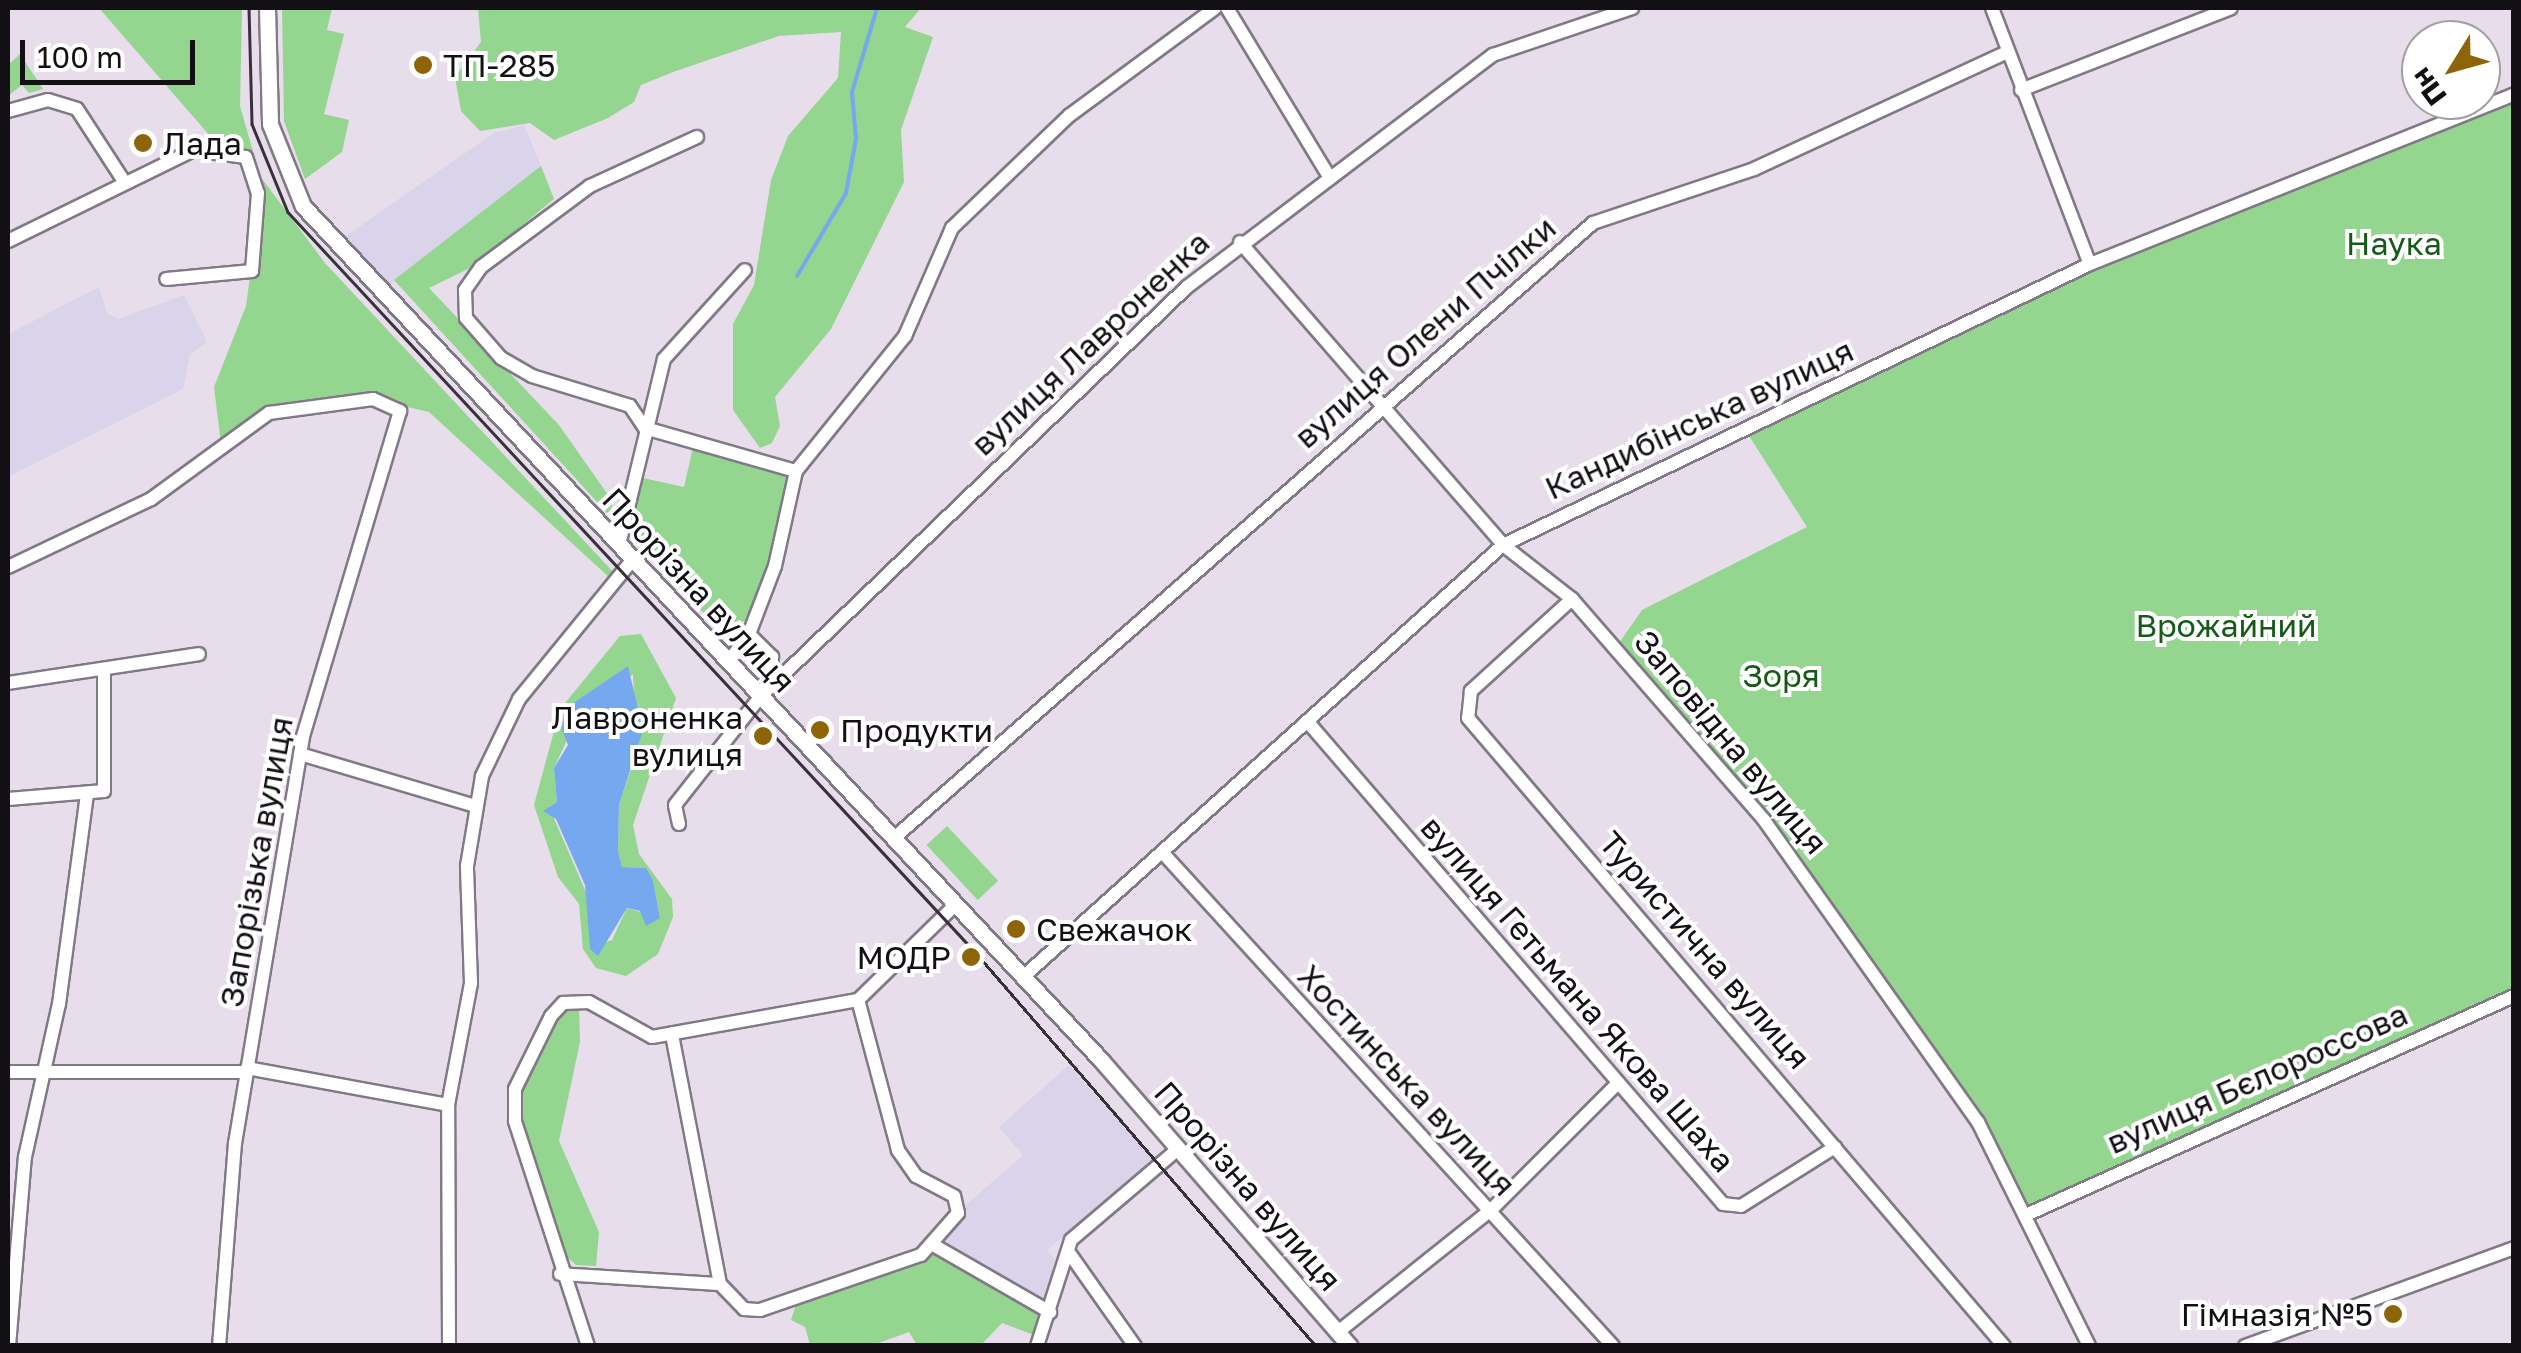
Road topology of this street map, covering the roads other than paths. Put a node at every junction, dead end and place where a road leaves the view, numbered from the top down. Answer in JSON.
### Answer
{"nodes":[{"id":1,"x":267,"y":8,"type":"edge"},
{"id":2,"x":1215,"y":8,"type":"edge"},
{"id":3,"x":1227,"y":8,"type":"edge"},
{"id":4,"x":1632,"y":8,"type":"edge"},
{"id":5,"x":1992,"y":8,"type":"edge"},
{"id":6,"x":2231,"y":8,"type":"edge"},
{"id":7,"x":2008,"y":52,"type":"junction"},
{"id":8,"x":2021,"y":90,"type":"junction"},
{"id":9,"x":2514,"y":94,"type":"edge"},
{"id":10,"x":8,"y":111,"type":"edge"},
{"id":11,"x":697,"y":136,"type":"dead end"},
{"id":12,"x":1330,"y":178,"type":"junction"},
{"id":13,"x":125,"y":183,"type":"junction"},
{"id":14,"x":8,"y":241,"type":"edge"},
{"id":15,"x":1240,"y":242,"type":"junction"},
{"id":16,"x":2090,"y":264,"type":"junction"},
{"id":17,"x":745,"y":270,"type":"dead end"},
{"id":18,"x":166,"y":279,"type":"dead end"},
{"id":19,"x":1381,"y":405,"type":"junction"},
{"id":20,"x":645,"y":428,"type":"junction"},
{"id":21,"x":796,"y":471,"type":"junction"},
{"id":22,"x":620,"y":545,"type":"junction"},
{"id":23,"x":1502,"y":545,"type":"junction"},
{"id":24,"x":633,"y":560,"type":"junction"},
{"id":25,"x":8,"y":568,"type":"edge"},
{"id":26,"x":1572,"y":600,"type":"junction"},
{"id":27,"x":749,"y":634,"type":"junction"},
{"id":28,"x":199,"y":654,"type":"dead end"},
{"id":29,"x":728,"y":662,"type":"junction"},
{"id":30,"x":104,"y":672,"type":"junction"},
{"id":31,"x":8,"y":683,"type":"edge"},
{"id":32,"x":760,"y":697,"type":"junction"},
{"id":33,"x":1307,"y":721,"type":"junction"},
{"id":34,"x":300,"y":754,"type":"junction"},
{"id":35,"x":87,"y":792,"type":"junction"},
{"id":36,"x":8,"y":799,"type":"edge"},
{"id":37,"x":476,"y":806,"type":"junction"},
{"id":38,"x":680,"y":824,"type":"dead end"},
{"id":39,"x":894,"y":838,"type":"junction"},
{"id":40,"x":1162,"y":852,"type":"junction"},
{"id":41,"x":956,"y":904,"type":"junction"},
{"id":42,"x":1023,"y":976,"type":"junction"},
{"id":43,"x":2514,"y":996,"type":"edge"},
{"id":44,"x":858,"y":1000,"type":"junction"},
{"id":45,"x":672,"y":1034,"type":"junction"},
{"id":46,"x":247,"y":1070,"type":"junction"},
{"id":47,"x":8,"y":1072,"type":"edge"},
{"id":48,"x":44,"y":1072,"type":"junction"},
{"id":49,"x":1618,"y":1083,"type":"junction"},
{"id":50,"x":448,"y":1105,"type":"junction"},
{"id":51,"x":1835,"y":1147,"type":"junction"},
{"id":52,"x":1180,"y":1148,"type":"junction"},
{"id":53,"x":1491,"y":1210,"type":"junction"},
{"id":54,"x":2026,"y":1215,"type":"junction"},
{"id":55,"x":935,"y":1246,"type":"junction"},
{"id":56,"x":2514,"y":1248,"type":"edge"},
{"id":57,"x":1070,"y":1254,"type":"junction"},
{"id":58,"x":560,"y":1274,"type":"junction"},
{"id":59,"x":720,"y":1284,"type":"junction"},
{"id":60,"x":1050,"y":1312,"type":"junction"},
{"id":61,"x":1338,"y":1332,"type":"junction"},
{"id":62,"x":8,"y":1346,"type":"edge"},
{"id":63,"x":219,"y":1346,"type":"edge"},
{"id":64,"x":449,"y":1346,"type":"edge"},
{"id":65,"x":588,"y":1346,"type":"edge"},
{"id":66,"x":1037,"y":1346,"type":"edge"},
{"id":67,"x":1135,"y":1346,"type":"edge"},
{"id":68,"x":1350,"y":1346,"type":"edge"},
{"id":69,"x":1612,"y":1346,"type":"edge"},
{"id":70,"x":2004,"y":1346,"type":"edge"},
{"id":71,"x":2089,"y":1346,"type":"edge"},
{"id":72,"x":2245,"y":1346,"type":"edge"}],
"edges":[{"from":1,"to":22,"type":"main road","name":"Прорізна вулиця"},
{"from":2,"to":21,"type":"street"},
{"from":3,"to":12,"type":"street"},
{"from":4,"to":12,"type":"street","name":"вулиця Лавроненка"},
{"from":5,"to":7,"type":"street"},
{"from":6,"to":8,"type":"street"},
{"from":7,"to":8,"type":"street"},
{"from":7,"to":19,"type":"street","name":"вулиця Олени Пчілки"},
{"from":8,"to":16,"type":"street"},
{"from":9,"to":16,"type":"street","name":"Кандибінська вулиця"},
{"from":10,"to":13,"type":"street"},
{"from":11,"to":20,"type":"street"},
{"from":12,"to":15,"type":"street","name":"вулиця Лавроненка"},
{"from":13,"to":14,"type":"street"},
{"from":13,"to":18,"type":"street"},
{"from":15,"to":19,"type":"street","name":"Заповідна вулиця"},
{"from":15,"to":32,"type":"street","name":"вулиця Лавроненка"},
{"from":16,"to":23,"type":"street","name":"Кандибінська вулиця"},
{"from":17,"to":20,"type":"street"},
{"from":19,"to":23,"type":"street","name":"Заповідна вулиця"},
{"from":19,"to":39,"type":"street","name":"вулиця Олени Пчілки"},
{"from":20,"to":21,"type":"street"},
{"from":20,"to":22,"type":"street"},
{"from":21,"to":27,"type":"street"},
{"from":22,"to":24,"type":"main road","name":"Прорізна вулиця"},
{"from":23,"to":26,"type":"street","name":"Заповідна вулиця"},
{"from":23,"to":33,"type":"street","name":"Кандибінська вулиця"},
{"from":24,"to":29,"type":"main road","name":"Прорізна вулиця"},
{"from":24,"to":37,"type":"street"},
{"from":25,"to":34,"type":"street","name":"Запорізька вулиця"},
{"from":26,"to":51,"type":"street","name":"Туристична вулиця"},
{"from":26,"to":54,"type":"street","name":"Заповідна вулиця"},
{"from":27,"to":29,"type":"street"},
{"from":27,"to":32,"type":"street"},
{"from":28,"to":30,"type":"street"},
{"from":29,"to":32,"type":"main road","name":"Прорізна вулиця"},
{"from":30,"to":31,"type":"street"},
{"from":30,"to":35,"type":"street"},
{"from":32,"to":38,"type":"street","name":"вулиця Лавроненка"},
{"from":32,"to":39,"type":"main road","name":"Прорізна вулиця"},
{"from":33,"to":40,"type":"street","name":"Кандибінська вулиця"},
{"from":33,"to":49,"type":"street","name":"вулиця Гетьмана Якова Шаха"},
{"from":34,"to":37,"type":"street"},
{"from":34,"to":46,"type":"street","name":"Запорізька вулиця"},
{"from":35,"to":36,"type":"street"},
{"from":35,"to":48,"type":"street"},
{"from":37,"to":50,"type":"street"},
{"from":39,"to":41,"type":"main road","name":"Прорізна вулиця"},
{"from":40,"to":42,"type":"street","name":"Кандибінська вулиця"},
{"from":40,"to":53,"type":"street","name":"Хостинська вулиця"},
{"from":41,"to":42,"type":"main road","name":"Прорізна вулиця"},
{"from":41,"to":44,"type":"street"},
{"from":42,"to":52,"type":"main road","name":"Прорізна вулиця"},
{"from":43,"to":54,"type":"street","name":"вулиця Бєлороссова"},
{"from":44,"to":45,"type":"street"},
{"from":44,"to":55,"type":"street"},
{"from":45,"to":58,"type":"street"},
{"from":45,"to":59,"type":"street"},
{"from":46,"to":48,"type":"street"},
{"from":46,"to":50,"type":"street"},
{"from":46,"to":63,"type":"street","name":"Запорізька вулиця"},
{"from":47,"to":48,"type":"street"},
{"from":48,"to":62,"type":"street"},
{"from":49,"to":51,"type":"street","name":"вулиця Гетьмана Якова Шаха"},
{"from":49,"to":53,"type":"street"},
{"from":50,"to":64,"type":"street"},
{"from":51,"to":70,"type":"street","name":"Туристична вулиця"},
{"from":52,"to":57,"type":"street"},
{"from":52,"to":61,"type":"main road","name":"Прорізна вулиця"},
{"from":53,"to":61,"type":"street"},
{"from":53,"to":69,"type":"street","name":"Хостинська вулиця"},
{"from":54,"to":71,"type":"street","name":"Заповідна вулиця"},
{"from":55,"to":59,"type":"street"},
{"from":55,"to":60,"type":"street"},
{"from":56,"to":72,"type":"street"},
{"from":57,"to":60,"type":"street"},
{"from":57,"to":67,"type":"street"},
{"from":58,"to":59,"type":"street"},
{"from":58,"to":65,"type":"street"},
{"from":60,"to":66,"type":"street"},
{"from":61,"to":68,"type":"main road","name":"Прорізна вулиця"}]}
